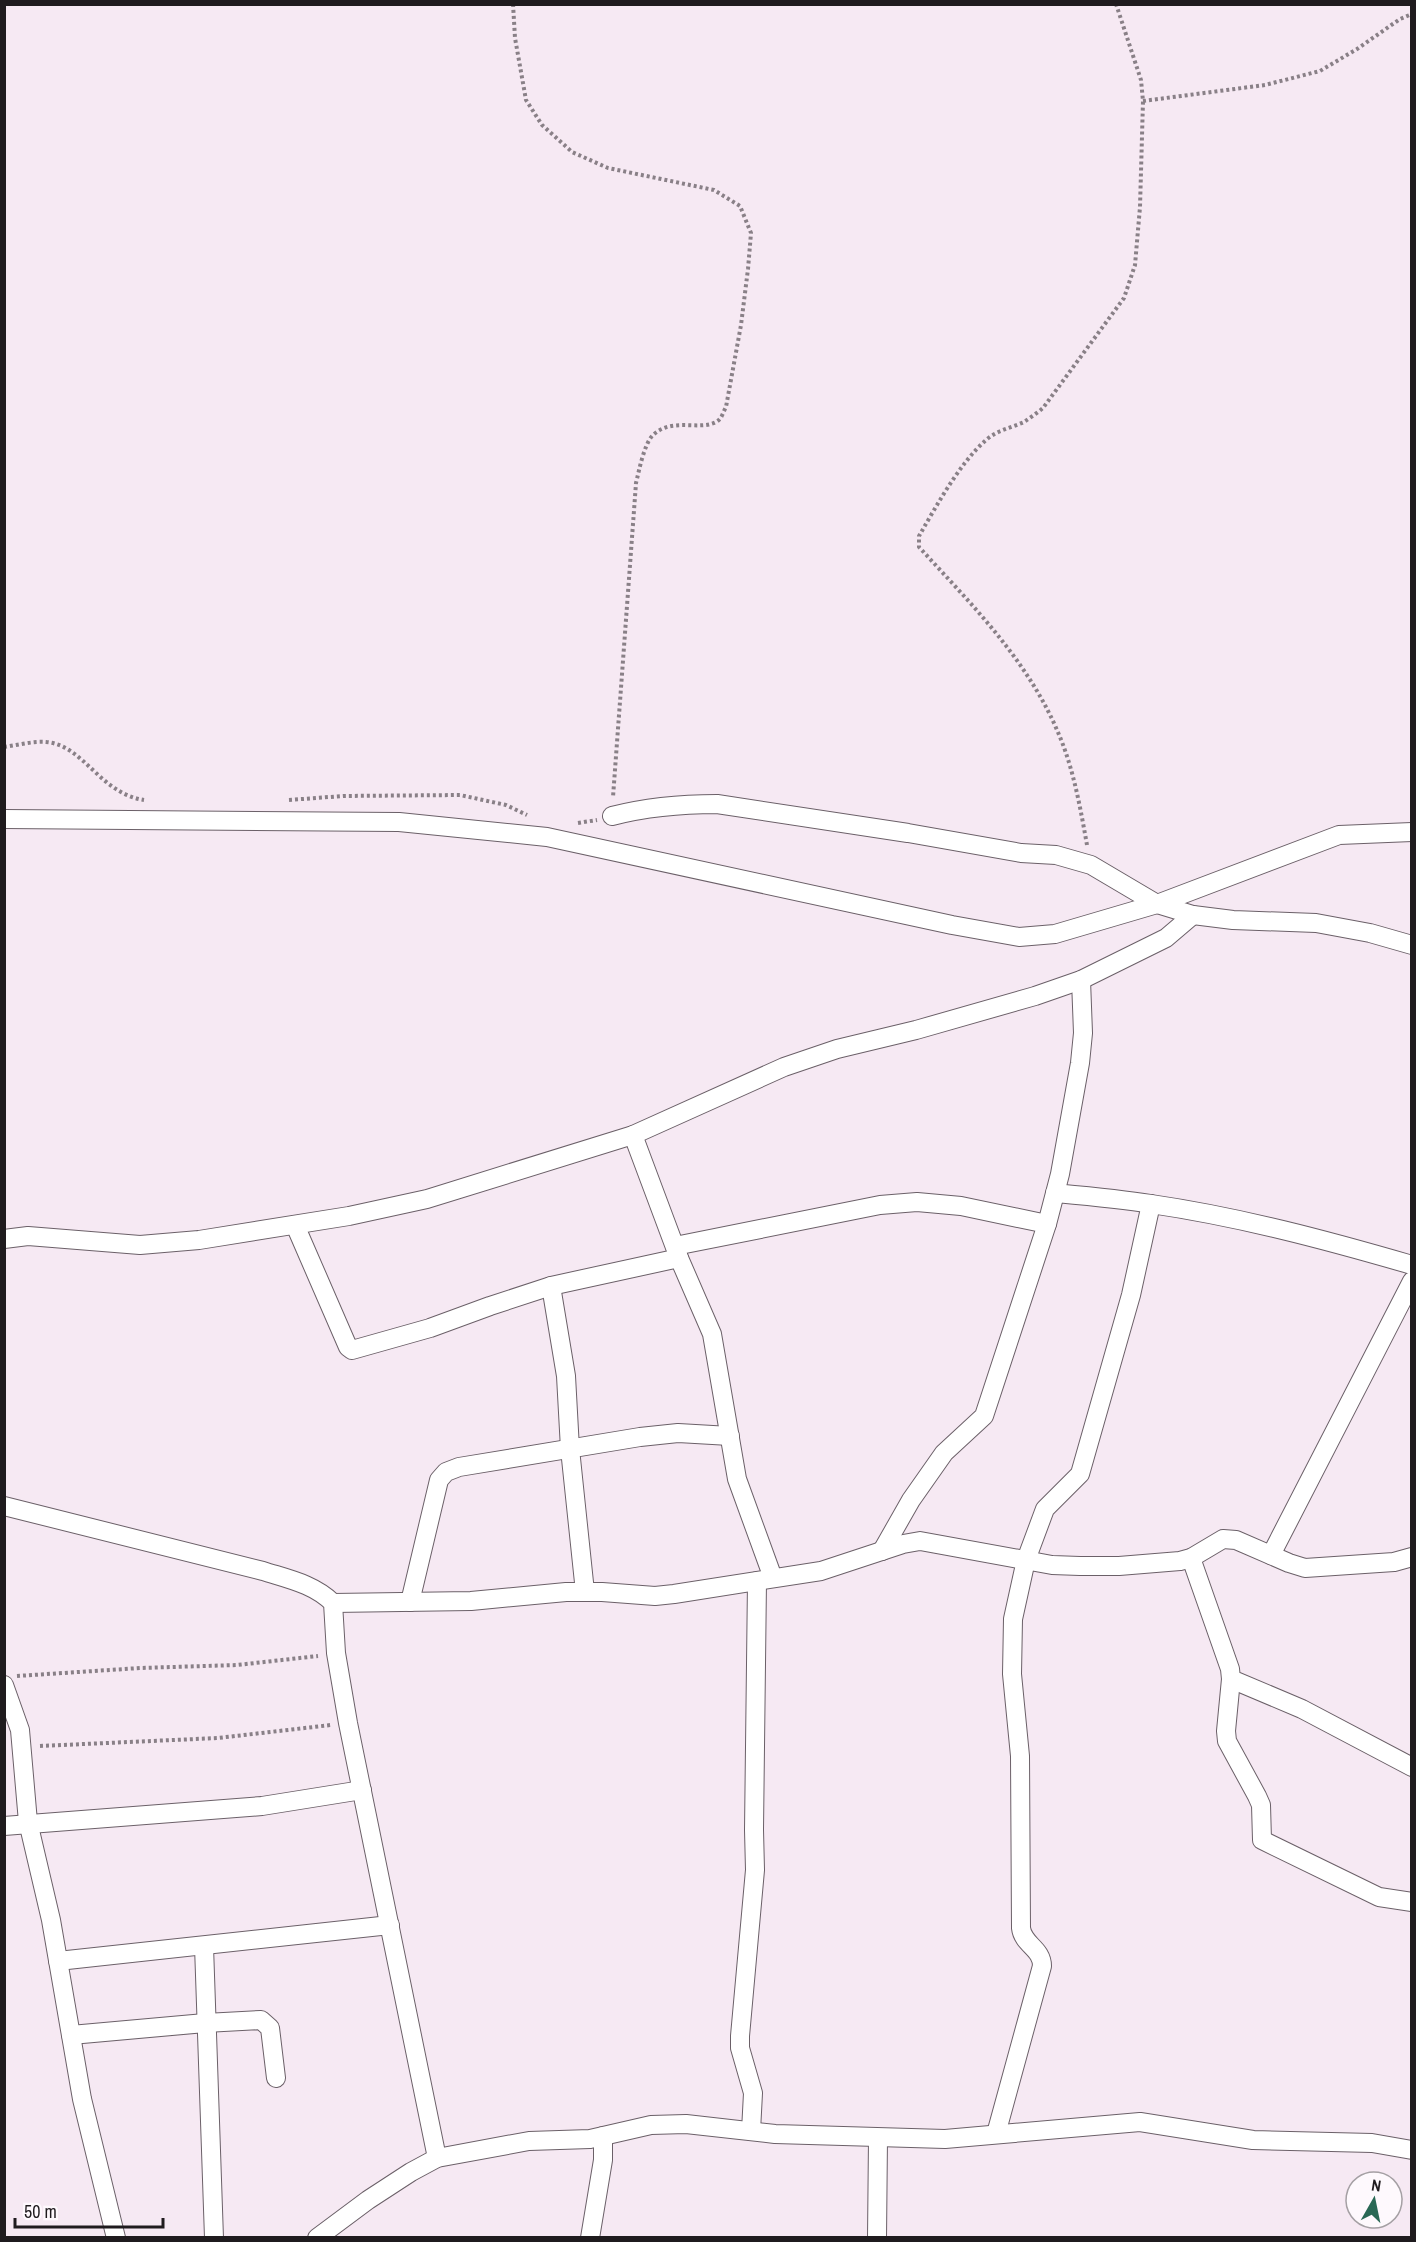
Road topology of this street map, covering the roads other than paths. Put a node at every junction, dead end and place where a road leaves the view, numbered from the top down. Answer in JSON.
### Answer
{"nodes":[{"id":1,"x":612,"y":816,"type":"road end"},
{"id":2,"x":4,"y":819,"type":"edge"},
{"id":3,"x":1412,"y":832,"type":"edge"},
{"id":4,"x":1157,"y":904,"type":"junction"},
{"id":5,"x":1193,"y":915,"type":"junction"},
{"id":6,"x":1412,"y":945,"type":"edge"},
{"id":7,"x":1081,"y":980,"type":"junction"},
{"id":8,"x":633,"y":1134,"type":"junction"},
{"id":9,"x":1055,"y":1193,"type":"junction"},
{"id":10,"x":1151,"y":1204,"type":"junction"},
{"id":11,"x":1047,"y":1224,"type":"junction"},
{"id":12,"x":295,"y":1226,"type":"junction"},
{"id":13,"x":4,"y":1239,"type":"edge"},
{"id":14,"x":677,"y":1252,"type":"junction"},
{"id":15,"x":1412,"y":1264,"type":"edge"},
{"id":16,"x":1412,"y":1281,"type":"edge"},
{"id":17,"x":551,"y":1286,"type":"junction"},
{"id":18,"x":730,"y":1436,"type":"junction"},
{"id":19,"x":570,"y":1449,"type":"junction"},
{"id":20,"x":4,"y":1506,"type":"edge"},
{"id":21,"x":882,"y":1551,"type":"junction"},
{"id":22,"x":1271,"y":1555,"type":"junction"},
{"id":23,"x":1412,"y":1557,"type":"edge"},
{"id":24,"x":1191,"y":1558,"type":"junction"},
{"id":25,"x":1026,"y":1560,"type":"junction"},
{"id":26,"x":765,"y":1580,"type":"junction"},
{"id":27,"x":585,"y":1592,"type":"junction"},
{"id":28,"x":410,"y":1602,"type":"junction"},
{"id":29,"x":333,"y":1603,"type":"junction"},
{"id":30,"x":1231,"y":1679,"type":"junction"},
{"id":31,"x":10,"y":1680,"type":"edge"},
{"id":32,"x":1412,"y":1767,"type":"edge"},
{"id":33,"x":362,"y":1790,"type":"junction"},
{"id":34,"x":28,"y":1822,"type":"junction"},
{"id":35,"x":4,"y":1826,"type":"edge"},
{"id":36,"x":1412,"y":1902,"type":"edge"},
{"id":37,"x":390,"y":1925,"type":"junction"},
{"id":38,"x":204,"y":1946,"type":"junction"},
{"id":39,"x":58,"y":1961,"type":"junction"},
{"id":40,"x":205,"y":2023,"type":"junction"},
{"id":41,"x":71,"y":2035,"type":"junction"},
{"id":42,"x":276,"y":2078,"type":"dead end"},
{"id":43,"x":752,"y":2131,"type":"junction"},
{"id":44,"x":996,"y":2134,"type":"junction"},
{"id":45,"x":603,"y":2136,"type":"junction"},
{"id":46,"x":878,"y":2138,"type":"junction"},
{"id":47,"x":1412,"y":2150,"type":"edge"},
{"id":48,"x":437,"y":2158,"type":"junction"},
{"id":49,"x":116,"y":2238,"type":"edge"},
{"id":50,"x":214,"y":2238,"type":"edge"},
{"id":51,"x":317,"y":2238,"type":"edge"},
{"id":52,"x":590,"y":2238,"type":"edge"},
{"id":53,"x":877,"y":2238,"type":"edge"}],
"edges":[{"from":1,"to":4,"type":"street"},
{"from":2,"to":4,"type":"street"},
{"from":3,"to":4,"type":"street"},
{"from":4,"to":5,"type":"street"},
{"from":5,"to":6,"type":"street"},
{"from":5,"to":7,"type":"street"},
{"from":7,"to":8,"type":"street"},
{"from":7,"to":9,"type":"street"},
{"from":8,"to":12,"type":"street"},
{"from":8,"to":14,"type":"street"},
{"from":9,"to":10,"type":"street"},
{"from":9,"to":11,"type":"street"},
{"from":10,"to":15,"type":"street"},
{"from":10,"to":25,"type":"street"},
{"from":11,"to":14,"type":"street"},
{"from":11,"to":21,"type":"street"},
{"from":12,"to":13,"type":"street"},
{"from":12,"to":17,"type":"street"},
{"from":14,"to":17,"type":"street"},
{"from":14,"to":18,"type":"street"},
{"from":16,"to":22,"type":"street"},
{"from":17,"to":19,"type":"street"},
{"from":18,"to":19,"type":"street"},
{"from":18,"to":26,"type":"street"},
{"from":19,"to":27,"type":"street"},
{"from":19,"to":28,"type":"street"},
{"from":20,"to":29,"type":"street"},
{"from":21,"to":25,"type":"street"},
{"from":21,"to":26,"type":"street"},
{"from":22,"to":23,"type":"street"},
{"from":22,"to":24,"type":"street"},
{"from":24,"to":25,"type":"street"},
{"from":24,"to":30,"type":"street"},
{"from":25,"to":44,"type":"street"},
{"from":26,"to":27,"type":"street"},
{"from":26,"to":43,"type":"street"},
{"from":27,"to":28,"type":"street"},
{"from":28,"to":29,"type":"street"},
{"from":29,"to":33,"type":"street"},
{"from":30,"to":32,"type":"street"},
{"from":30,"to":36,"type":"street"},
{"from":31,"to":34,"type":"street"},
{"from":33,"to":34,"type":"street"},
{"from":33,"to":37,"type":"street"},
{"from":34,"to":35,"type":"street"},
{"from":34,"to":39,"type":"street"},
{"from":37,"to":38,"type":"street"},
{"from":37,"to":48,"type":"street"},
{"from":38,"to":39,"type":"street"},
{"from":38,"to":40,"type":"street"},
{"from":39,"to":41,"type":"street"},
{"from":40,"to":41,"type":"street"},
{"from":40,"to":42,"type":"street"},
{"from":40,"to":50,"type":"street"},
{"from":41,"to":49,"type":"street"},
{"from":43,"to":45,"type":"street"},
{"from":43,"to":46,"type":"street"},
{"from":44,"to":46,"type":"street"},
{"from":44,"to":47,"type":"street"},
{"from":45,"to":48,"type":"street"},
{"from":45,"to":52,"type":"street"},
{"from":46,"to":53,"type":"street"},
{"from":48,"to":51,"type":"street"}]}
